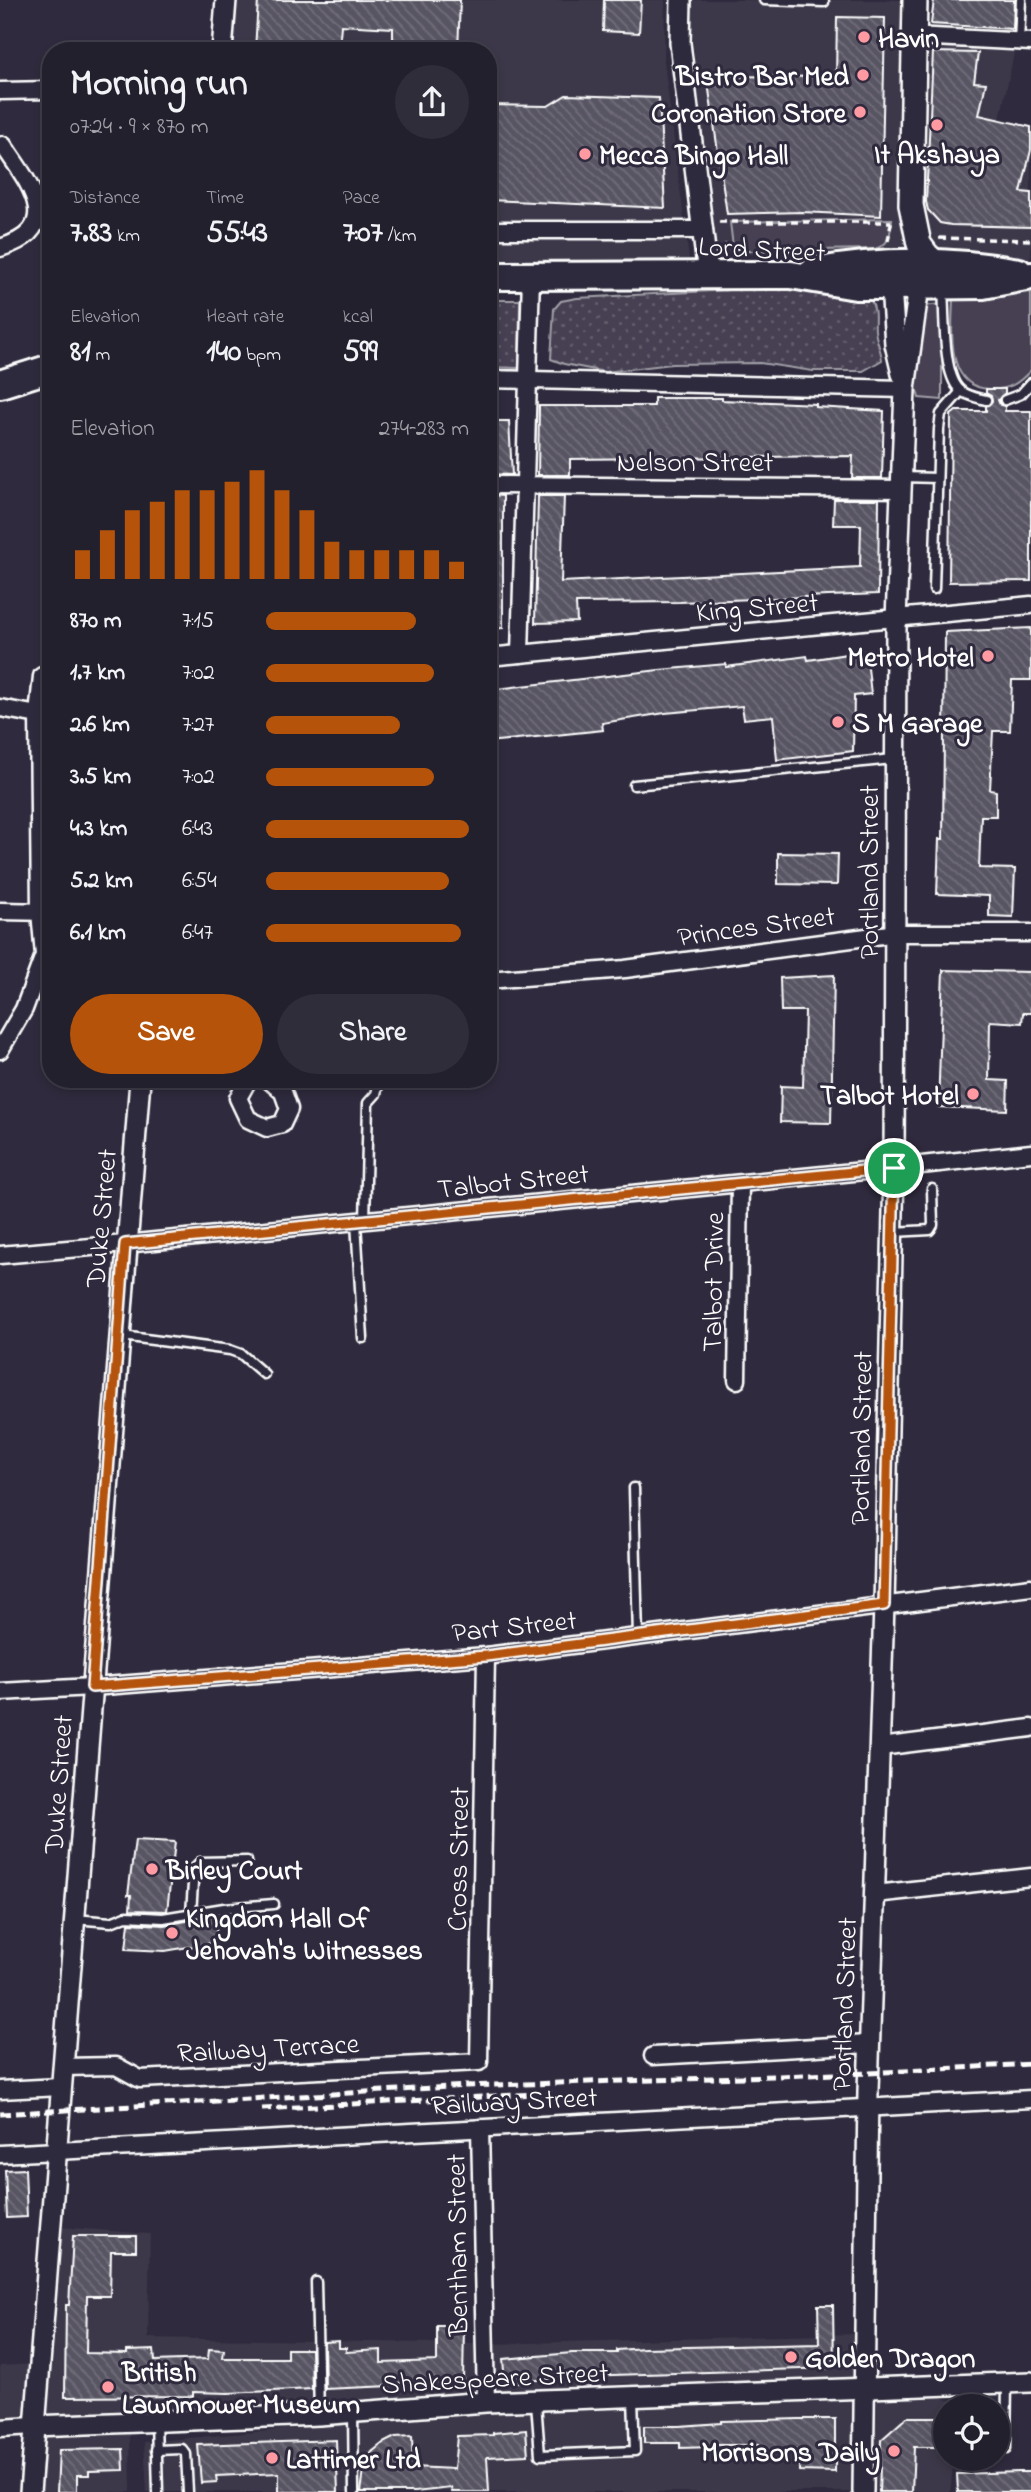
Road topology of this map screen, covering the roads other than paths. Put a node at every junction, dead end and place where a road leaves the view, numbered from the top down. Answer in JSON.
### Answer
{"nodes":[{"id":1,"x":226,"y":0,"type":"edge"},
{"id":2,"x":681,"y":0,"type":"edge"},
{"id":3,"x":764,"y":0,"type":"edge"},
{"id":4,"x":915,"y":0,"type":"edge"},
{"id":5,"x":1021,"y":0,"type":"edge"},
{"id":6,"x":824,"y":2,"type":"edge"},
{"id":7,"x":914,"y":36,"type":"junction"},
{"id":8,"x":223,"y":42,"type":"edge"},
{"id":9,"x":1025,"y":42,"type":"edge"},
{"id":10,"x":42,"y":90,"type":"edge"},
{"id":11,"x":0,"y":91,"type":"edge"},
{"id":12,"x":3,"y":145,"type":"dead end"},
{"id":13,"x":901,"y":206,"type":"junction"},
{"id":14,"x":715,"y":228,"type":"junction"},
{"id":15,"x":497,"y":230,"type":"edge"},
{"id":16,"x":0,"y":248,"type":"edge"},
{"id":17,"x":889,"y":266,"type":"junction"},
{"id":18,"x":708,"y":275,"type":"junction"},
{"id":19,"x":1031,"y":275,"type":"edge"},
{"id":20,"x":497,"y":276,"type":"edge"},
{"id":21,"x":531,"y":276,"type":"junction"},
{"id":22,"x":933,"y":279,"type":"junction"},
{"id":23,"x":42,"y":371,"type":"edge"},
{"id":24,"x":497,"y":379,"type":"edge"},
{"id":25,"x":526,"y":380,"type":"junction"},
{"id":26,"x":0,"y":384,"type":"edge"},
{"id":27,"x":1030,"y":385,"type":"edge"},
{"id":28,"x":905,"y":387,"type":"junction"},
{"id":29,"x":961,"y":391,"type":"junction"},
{"id":30,"x":986,"y":400,"type":"dead end"},
{"id":31,"x":1005,"y":400,"type":"dead end"},
{"id":32,"x":937,"y":478,"type":"junction"},
{"id":33,"x":901,"y":483,"type":"junction"},
{"id":34,"x":497,"y":485,"type":"edge"},
{"id":35,"x":524,"y":486,"type":"junction"},
{"id":36,"x":934,"y":589,"type":"dead end"},
{"id":37,"x":1031,"y":605,"type":"edge"},
{"id":38,"x":896,"y":620,"type":"junction"},
{"id":39,"x":520,"y":654,"type":"junction"},
{"id":40,"x":497,"y":656,"type":"edge"},
{"id":41,"x":42,"y":676,"type":"edge"},
{"id":42,"x":0,"y":708,"type":"edge"},
{"id":43,"x":38,"y":715,"type":"junction"},
{"id":44,"x":896,"y":758,"type":"junction"},
{"id":45,"x":634,"y":785,"type":"dead end"},
{"id":46,"x":42,"y":828,"type":"edge"},
{"id":47,"x":0,"y":911,"type":"edge"},
{"id":48,"x":42,"y":912,"type":"edge"},
{"id":49,"x":897,"y":933,"type":"junction"},
{"id":50,"x":1031,"y":933,"type":"edge"},
{"id":51,"x":42,"y":960,"type":"edge"},
{"id":52,"x":497,"y":979,"type":"edge"},
{"id":53,"x":0,"y":1050,"type":"edge"},
{"id":54,"x":139,"y":1088,"type":"edge"},
{"id":55,"x":244,"y":1088,"type":"edge"},
{"id":56,"x":278,"y":1088,"type":"edge"},
{"id":57,"x":378,"y":1088,"type":"edge"},
{"id":58,"x":1031,"y":1153,"type":"edge"},
{"id":59,"x":894,"y":1168,"type":"junction"},
{"id":60,"x":740,"y":1184,"type":"junction"},
{"id":61,"x":932,"y":1189,"type":"dead end"},
{"id":62,"x":360,"y":1221,"type":"junction"},
{"id":63,"x":893,"y":1232,"type":"junction"},
{"id":64,"x":125,"y":1244,"type":"junction"},
{"id":65,"x":0,"y":1255,"type":"edge"},
{"id":66,"x":119,"y":1335,"type":"junction"},
{"id":67,"x":363,"y":1338,"type":"dead end"},
{"id":68,"x":264,"y":1374,"type":"dead end"},
{"id":69,"x":737,"y":1380,"type":"dead end"},
{"id":70,"x":634,"y":1488,"type":"dead end"},
{"id":71,"x":1031,"y":1587,"type":"edge"},
{"id":72,"x":884,"y":1605,"type":"junction"},
{"id":73,"x":638,"y":1636,"type":"junction"},
{"id":74,"x":486,"y":1656,"type":"junction"},
{"id":75,"x":92,"y":1687,"type":"junction"},
{"id":76,"x":0,"y":1692,"type":"edge"},
{"id":77,"x":1031,"y":1728,"type":"edge"},
{"id":78,"x":880,"y":1747,"type":"junction"},
{"id":79,"x":247,"y":1861,"type":"dead end"},
{"id":80,"x":1031,"y":1877,"type":"edge"},
{"id":81,"x":875,"y":1894,"type":"junction"},
{"id":82,"x":274,"y":1904,"type":"dead end"},
{"id":83,"x":191,"y":1914,"type":"junction"},
{"id":84,"x":74,"y":1920,"type":"junction"},
{"id":85,"x":869,"y":2044,"type":"junction"},
{"id":86,"x":653,"y":2056,"type":"dead end"},
{"id":87,"x":480,"y":2063,"type":"joint"},
{"id":88,"x":61,"y":2077,"type":"junction"},
{"id":89,"x":0,"y":2090,"type":"edge"},
{"id":90,"x":1031,"y":2099,"type":"edge"},
{"id":91,"x":867,"y":2109,"type":"junction"},
{"id":92,"x":480,"y":2128,"type":"junction"},
{"id":93,"x":58,"y":2152,"type":"junction"},
{"id":94,"x":0,"y":2154,"type":"edge"},
{"id":95,"x":316,"y":2282,"type":"dead end"},
{"id":96,"x":1031,"y":2382,"type":"edge"},
{"id":97,"x":1007,"y":2384,"type":"junction"},
{"id":98,"x":866,"y":2389,"type":"junction"},
{"id":99,"x":1007,"y":2394,"type":"edge"},
{"id":100,"x":633,"y":2399,"type":"junction"},
{"id":101,"x":536,"y":2401,"type":"junction"},
{"id":102,"x":486,"y":2402,"type":"junction"},
{"id":103,"x":353,"y":2412,"type":"junction"},
{"id":104,"x":319,"y":2415,"type":"junction"},
{"id":105,"x":156,"y":2421,"type":"junction"},
{"id":106,"x":34,"y":2426,"type":"junction"},
{"id":107,"x":0,"y":2428,"type":"edge"},
{"id":108,"x":156,"y":2450,"type":"junction"},
{"id":109,"x":30,"y":2492,"type":"edge"},
{"id":110,"x":158,"y":2492,"type":"edge"},
{"id":111,"x":188,"y":2492,"type":"edge"},
{"id":112,"x":354,"y":2492,"type":"edge"},
{"id":113,"x":863,"y":2492,"type":"edge"}],
"edges":[{"from":1,"to":8,"type":"street"},
{"from":2,"to":14,"type":"street"},
{"from":3,"to":6,"type":"lane"},
{"from":4,"to":7,"type":"main road"},
{"from":5,"to":9,"type":"lane"},
{"from":7,"to":9,"type":"street"},
{"from":7,"to":13,"type":"main road"},
{"from":10,"to":11,"type":"street"},
{"from":12,"to":16,"type":"street"},
{"from":13,"to":17,"type":"main road"},
{"from":13,"to":22,"type":"main road"},
{"from":14,"to":15,"type":"street"},
{"from":14,"to":18,"type":"street"},
{"from":17,"to":18,"type":"highway","name":"Lord Street"},
{"from":17,"to":22,"type":"highway","name":"Lord Street"},
{"from":17,"to":28,"type":"street","name":"Portland Street"},
{"from":18,"to":21,"type":"highway","name":"Lord Street"},
{"from":19,"to":22,"type":"highway","name":"Lord Street"},
{"from":20,"to":21,"type":"highway","name":"Lord Street"},
{"from":21,"to":25,"type":"street"},
{"from":22,"to":28,"type":"street","name":"Portland Street"},
{"from":22,"to":29,"type":"lane"},
{"from":23,"to":26,"type":"highway"},
{"from":24,"to":25,"type":"street"},
{"from":25,"to":28,"type":"street"},
{"from":25,"to":35,"type":"street"},
{"from":27,"to":31,"type":"lane"},
{"from":28,"to":33,"type":"street","name":"Portland Street"},
{"from":29,"to":30,"type":"lane"},
{"from":29,"to":32,"type":"lane"},
{"from":32,"to":33,"type":"lane"},
{"from":32,"to":36,"type":"lane"},
{"from":33,"to":35,"type":"street","name":"Nelson Street"},
{"from":33,"to":38,"type":"street","name":"Portland Street"},
{"from":34,"to":35,"type":"street","name":"Nelson Street"},
{"from":35,"to":39,"type":"street"},
{"from":37,"to":38,"type":"street","name":"King Street"},
{"from":38,"to":39,"type":"street","name":"King Street"},
{"from":38,"to":44,"type":"street","name":"Portland Street"},
{"from":39,"to":40,"type":"street","name":"King Street"},
{"from":41,"to":43,"type":"street"},
{"from":42,"to":43,"type":"street"},
{"from":43,"to":46,"type":"street"},
{"from":44,"to":45,"type":"lane"},
{"from":44,"to":49,"type":"street","name":"Portland Street"},
{"from":47,"to":48,"type":"street"},
{"from":49,"to":50,"type":"street","name":"Princes Street"},
{"from":49,"to":52,"type":"street","name":"Princes Street"},
{"from":49,"to":59,"type":"street","name":"Portland Street"},
{"from":51,"to":53,"type":"street"},
{"from":54,"to":64,"type":"street","name":"Duke Street"},
{"from":55,"to":56,"type":"street"},
{"from":57,"to":62,"type":"lane"},
{"from":58,"to":59,"type":"street","name":"Talbot Street"},
{"from":59,"to":60,"type":"street","name":"Talbot Street"},
{"from":59,"to":63,"type":"street","name":"Portland Street"},
{"from":60,"to":62,"type":"street","name":"Talbot Street"},
{"from":60,"to":69,"type":"street","name":"Talbot Drive"},
{"from":61,"to":63,"type":"lane"},
{"from":62,"to":64,"type":"street","name":"Talbot Street"},
{"from":62,"to":67,"type":"lane"},
{"from":63,"to":72,"type":"street","name":"Portland Street"},
{"from":64,"to":65,"type":"street","name":"Talbot Street"},
{"from":64,"to":66,"type":"street","name":"Duke Street"},
{"from":66,"to":68,"type":"lane"},
{"from":66,"to":75,"type":"street","name":"Duke Street"},
{"from":70,"to":73,"type":"lane"},
{"from":71,"to":72,"type":"street","name":"Part Street"},
{"from":72,"to":73,"type":"street","name":"Part Street"},
{"from":72,"to":78,"type":"street","name":"Portland Street"},
{"from":73,"to":74,"type":"street","name":"Part Street"},
{"from":74,"to":75,"type":"street","name":"Part Street"},
{"from":74,"to":87,"type":"street","name":"Cross Street"},
{"from":75,"to":76,"type":"street","name":"Part Street"},
{"from":75,"to":84,"type":"street","name":"Duke Street"},
{"from":77,"to":78,"type":"street"},
{"from":78,"to":81,"type":"street","name":"Portland Street"},
{"from":79,"to":83,"type":"lane"},
{"from":80,"to":81,"type":"street"},
{"from":81,"to":85,"type":"street","name":"Portland Street"},
{"from":82,"to":83,"type":"lane"},
{"from":83,"to":84,"type":"lane"},
{"from":84,"to":88,"type":"street","name":"Duke Street"},
{"from":85,"to":86,"type":"street"},
{"from":85,"to":91,"type":"street","name":"Portland Street"},
{"from":87,"to":88,"type":"street","name":"Railway Terrace"},
{"from":88,"to":89,"type":"street","name":"Railway Terrace"},
{"from":88,"to":93,"type":"street","name":"Duke Street"},
{"from":90,"to":91,"type":"street","name":"Railway Street"},
{"from":91,"to":92,"type":"street","name":"Railway Street"},
{"from":91,"to":98,"type":"street","name":"Portland Street"},
{"from":92,"to":93,"type":"street","name":"Railway Street"},
{"from":92,"to":102,"type":"street","name":"Bentham Street"},
{"from":93,"to":94,"type":"street","name":"Railway Street"},
{"from":93,"to":106,"type":"street","name":"Duke Street"},
{"from":95,"to":104,"type":"lane"},
{"from":96,"to":97,"type":"street","name":"Shakespeare Street"},
{"from":97,"to":98,"type":"street","name":"Shakespeare Street"},
{"from":97,"to":99,"type":"lane"},
{"from":98,"to":100,"type":"street","name":"Shakespeare Street"},
{"from":98,"to":113,"type":"street","name":"Portland Street"},
{"from":100,"to":101,"type":"street","name":"Shakespeare Street"},
{"from":100,"to":101,"type":"lane"},
{"from":101,"to":102,"type":"street","name":"Shakespeare Street"},
{"from":102,"to":103,"type":"street","name":"Shakespeare Street"},
{"from":103,"to":104,"type":"street","name":"Shakespeare Street"},
{"from":103,"to":112,"type":"lane"},
{"from":104,"to":105,"type":"street","name":"Shakespeare Street"},
{"from":105,"to":106,"type":"street","name":"Shakespeare Street"},
{"from":105,"to":108,"type":"lane"},
{"from":106,"to":107,"type":"street","name":"Shakespeare Street"},
{"from":106,"to":109,"type":"street","name":"Duke Street"},
{"from":108,"to":110,"type":"lane"},
{"from":108,"to":111,"type":"lane"}]}
